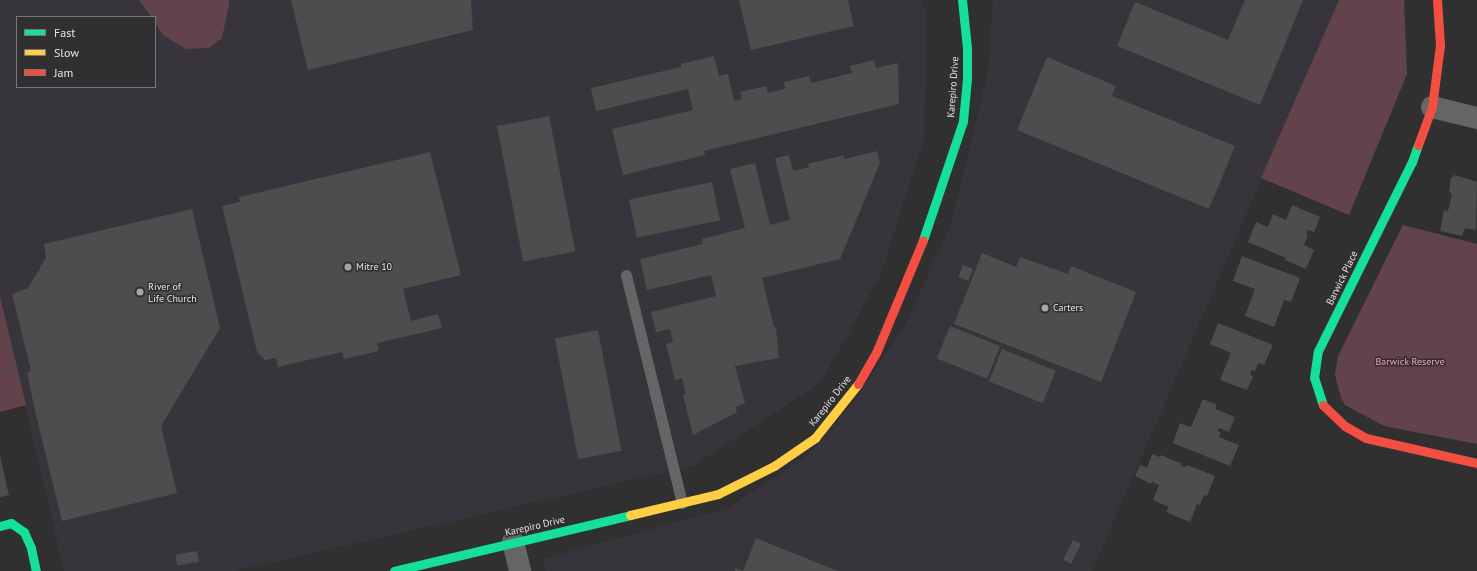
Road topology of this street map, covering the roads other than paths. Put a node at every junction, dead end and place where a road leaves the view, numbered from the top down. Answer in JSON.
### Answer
{"nodes":[{"id":1,"x":962,"y":0,"type":"edge"},
{"id":2,"x":1437,"y":0,"type":"edge"},
{"id":3,"x":1432,"y":107,"type":"junction"},
{"id":4,"x":1477,"y":118,"type":"edge"},
{"id":5,"x":626,"y":275,"type":"dead end"},
{"id":6,"x":1477,"y":463,"type":"edge"},
{"id":7,"x":682,"y":503,"type":"junction"},
{"id":8,"x":0,"y":526,"type":"edge"},
{"id":9,"x":513,"y":542,"type":"junction"},
{"id":10,"x":36,"y":571,"type":"edge"},
{"id":11,"x":394,"y":571,"type":"edge"},
{"id":12,"x":520,"y":571,"type":"edge"}],
"edges":[{"from":1,"to":7,"type":"street","name":"Karepiro Drive"},
{"from":2,"to":3,"type":"street","name":"Barwick Place"},
{"from":3,"to":4,"type":"street"},
{"from":3,"to":6,"type":"street","name":"Barwick Place"},
{"from":5,"to":7,"type":"lane"},
{"from":7,"to":9,"type":"street","name":"Karepiro Drive"},
{"from":8,"to":10,"type":"street"},
{"from":9,"to":11,"type":"street","name":"Karepiro Drive"},
{"from":9,"to":12,"type":"street"}]}
